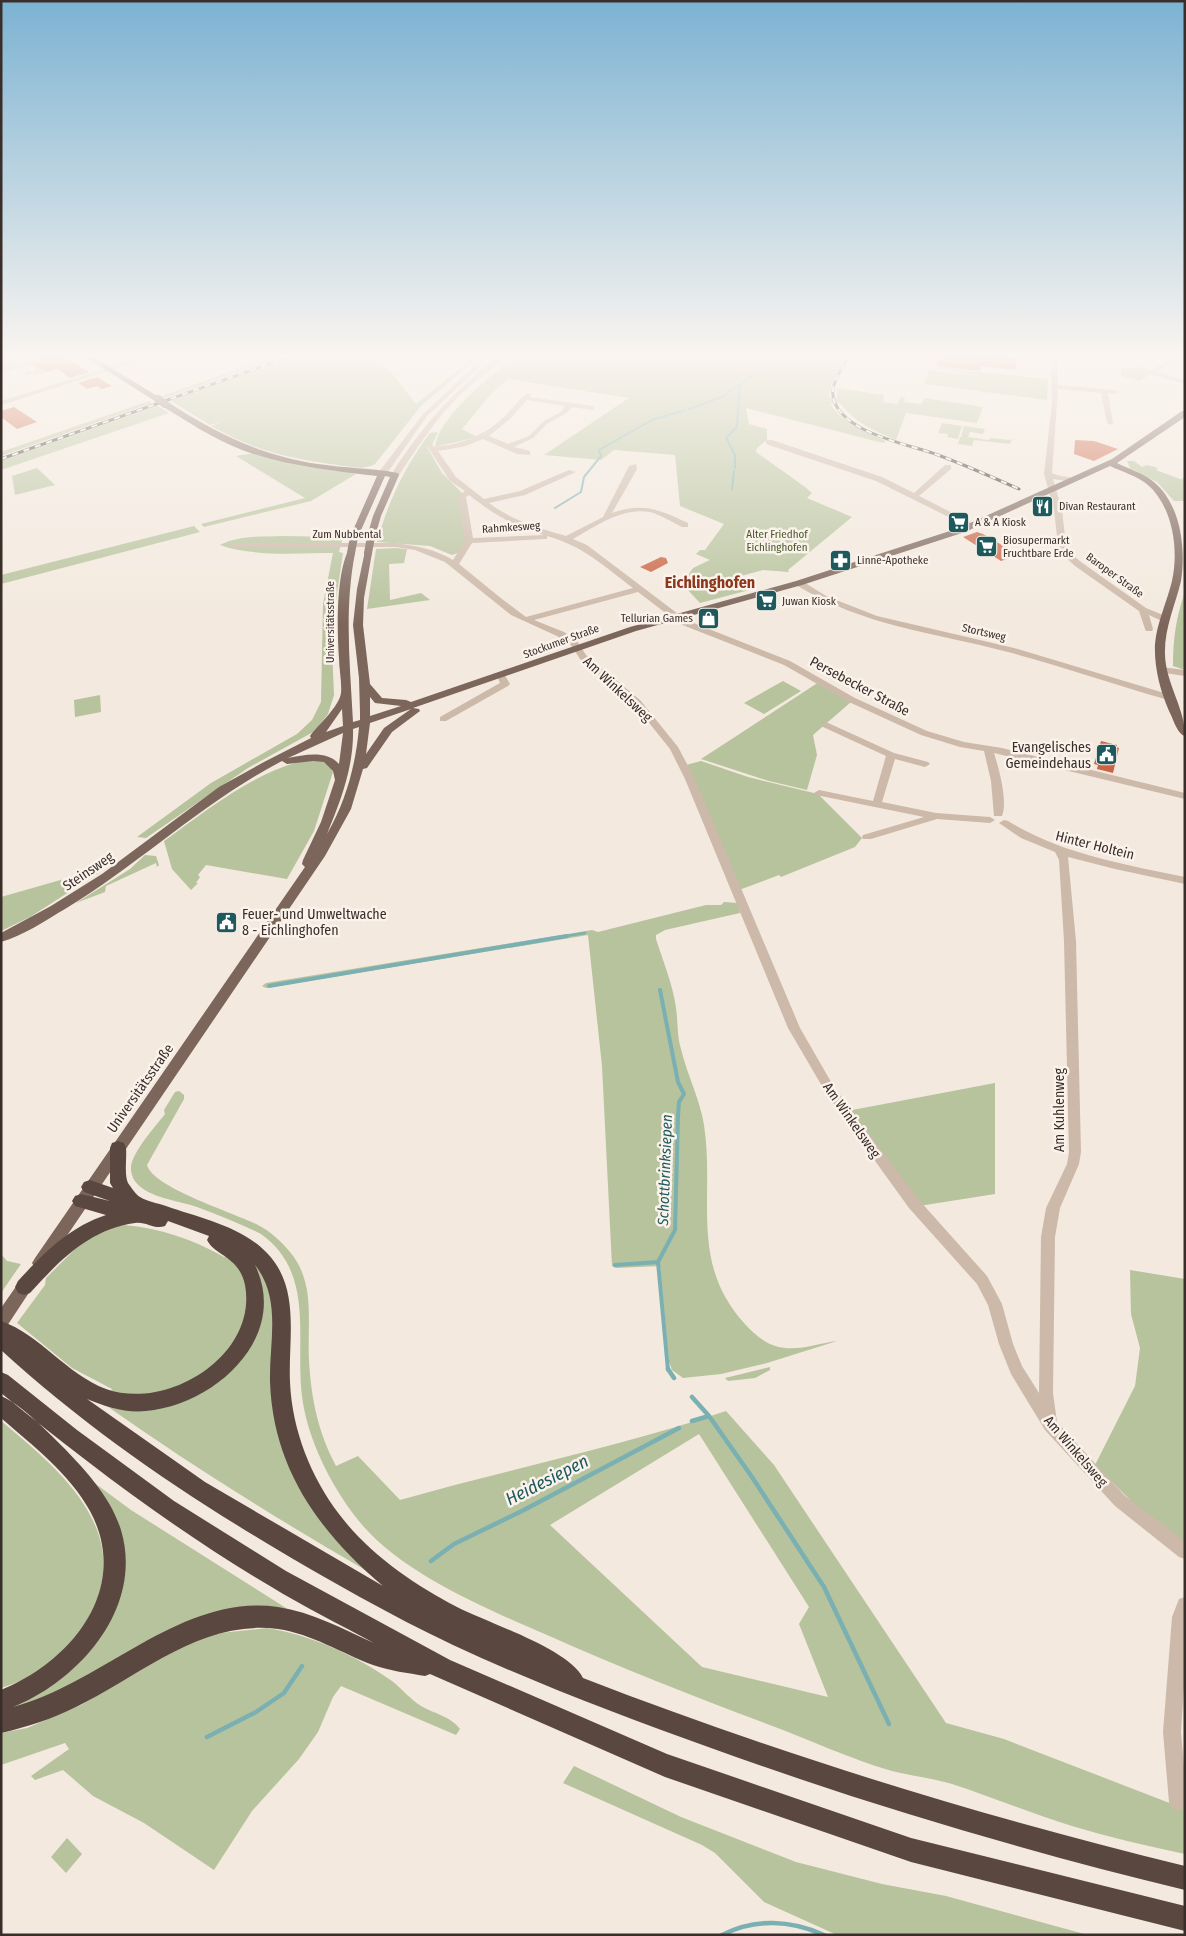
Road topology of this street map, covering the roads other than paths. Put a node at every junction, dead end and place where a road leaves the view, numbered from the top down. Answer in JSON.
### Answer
{"nodes":[{"id":1,"x":238,"y":444,"type":"edge"},
{"id":2,"x":404,"y":444,"type":"edge"},
{"id":3,"x":416,"y":444,"type":"edge"},
{"id":4,"x":461,"y":444,"type":"edge"},
{"id":5,"x":502,"y":444,"type":"edge"},
{"id":6,"x":515,"y":444,"type":"edge"},
{"id":7,"x":776,"y":444,"type":"edge"},
{"id":8,"x":1053,"y":444,"type":"edge"},
{"id":9,"x":1138,"y":444,"type":"edge"},
{"id":10,"x":508,"y":447,"type":"junction"},
{"id":11,"x":527,"y":453,"type":"dead end"},
{"id":12,"x":1110,"y":463,"type":"junction"},
{"id":13,"x":633,"y":466,"type":"dead end"},
{"id":14,"x":948,"y":467,"type":"dead end"},
{"id":15,"x":347,"y":470,"type":"junction"},
{"id":16,"x":572,"y":472,"type":"dead end"},
{"id":17,"x":382,"y":474,"type":"junction"},
{"id":18,"x":1048,"y":474,"type":"junction"},
{"id":19,"x":395,"y":475,"type":"junction"},
{"id":20,"x":1073,"y":480,"type":"junction"},
{"id":21,"x":376,"y":484,"type":"junction"},
{"id":22,"x":1052,"y":490,"type":"junction"},
{"id":23,"x":470,"y":492,"type":"junction"},
{"id":24,"x":916,"y":495,"type":"junction"},
{"id":25,"x":482,"y":502,"type":"junction"},
{"id":26,"x":605,"y":519,"type":"junction"},
{"id":27,"x":685,"y":525,"type":"dead end"},
{"id":28,"x":974,"y":526,"type":"junction"},
{"id":29,"x":554,"y":536,"type":"junction"},
{"id":30,"x":567,"y":539,"type":"junction"},
{"id":31,"x":469,"y":541,"type":"junction"},
{"id":32,"x":235,"y":544,"type":"dead end"},
{"id":33,"x":455,"y":562,"type":"junction"},
{"id":34,"x":799,"y":582,"type":"junction"},
{"id":35,"x":638,"y":589,"type":"junction"},
{"id":36,"x":1143,"y":610,"type":"junction"},
{"id":37,"x":675,"y":616,"type":"junction"},
{"id":38,"x":527,"y":619,"type":"junction"},
{"id":39,"x":1165,"y":619,"type":"junction"},
{"id":40,"x":1149,"y":629,"type":"dead end"},
{"id":41,"x":578,"y":648,"type":"junction"},
{"id":42,"x":1162,"y":670,"type":"junction"},
{"id":43,"x":1185,"y":673,"type":"edge"},
{"id":44,"x":501,"y":676,"type":"junction"},
{"id":45,"x":365,"y":685,"type":"junction"},
{"id":46,"x":346,"y":694,"type":"junction"},
{"id":47,"x":1168,"y":696,"type":"junction"},
{"id":48,"x":428,"y":702,"type":"junction"},
{"id":49,"x":442,"y":719,"type":"dead end"},
{"id":50,"x":365,"y":725,"type":"junction"},
{"id":51,"x":826,"y":725,"type":"dead end"},
{"id":52,"x":349,"y":731,"type":"junction"},
{"id":53,"x":1185,"y":733,"type":"edge"},
{"id":54,"x":297,"y":748,"type":"junction"},
{"id":55,"x":988,"y":749,"type":"junction"},
{"id":56,"x":891,"y":755,"type":"junction"},
{"id":57,"x":287,"y":761,"type":"junction"},
{"id":58,"x":925,"y":764,"type":"dead end"},
{"id":59,"x":358,"y":772,"type":"junction"},
{"id":60,"x":341,"y":782,"type":"junction"},
{"id":61,"x":818,"y":793,"type":"dead end"},
{"id":62,"x":1185,"y":796,"type":"edge"},
{"id":63,"x":877,"y":804,"type":"junction"},
{"id":64,"x":936,"y":816,"type":"junction"},
{"id":65,"x":186,"y":818,"type":"junction"},
{"id":66,"x":997,"y":819,"type":"junction"},
{"id":67,"x":867,"y":837,"type":"dead end"},
{"id":68,"x":1060,"y":852,"type":"junction"},
{"id":69,"x":306,"y":874,"type":"junction"},
{"id":70,"x":1185,"y":881,"type":"edge"},
{"id":71,"x":1,"y":938,"type":"edge"},
{"id":72,"x":118,"y":1148,"type":"junction"},
{"id":73,"x":85,"y":1194,"type":"junction"},
{"id":74,"x":137,"y":1209,"type":"junction"},
{"id":75,"x":24,"y":1287,"type":"junction"},
{"id":76,"x":1,"y":1321,"type":"edge"},
{"id":77,"x":1,"y":1329,"type":"edge"},
{"id":78,"x":1,"y":1338,"type":"edge"},
{"id":79,"x":1,"y":1381,"type":"edge"},
{"id":80,"x":1,"y":1405,"type":"edge"},
{"id":81,"x":1050,"y":1425,"type":"junction"},
{"id":82,"x":1185,"y":1551,"type":"edge"},
{"id":83,"x":1185,"y":1605,"type":"edge"},
{"id":84,"x":442,"y":1668,"type":"junction"},
{"id":85,"x":577,"y":1686,"type":"junction"},
{"id":86,"x":1,"y":1701,"type":"edge"},
{"id":87,"x":1,"y":1722,"type":"edge"},
{"id":88,"x":1178,"y":1802,"type":"dead end"},
{"id":89,"x":1185,"y":1878,"type":"edge"},
{"id":90,"x":1185,"y":1919,"type":"edge"}],
"edges":[{"from":1,"to":15,"type":"main road","bridge":true},
{"from":2,"to":17,"type":"street","name":"Universitätsstraße"},
{"from":3,"to":19,"type":"street","name":"Universitätsstraße"},
{"from":4,"to":23,"type":"street"},
{"from":5,"to":10,"type":"street"},
{"from":6,"to":10,"type":"street"},
{"from":7,"to":24,"type":"street"},
{"from":8,"to":18,"type":"street","name":"Baroper Straße"},
{"from":9,"to":12,"type":"main road","name":"Stockumer Straße"},
{"from":10,"to":11,"type":"street"},
{"from":12,"to":20,"type":"main road","name":"Stockumer Straße"},
{"from":12,"to":39,"type":"main road"},
{"from":13,"to":26,"type":"street"},
{"from":14,"to":24,"type":"street"},
{"from":15,"to":17,"type":"main road"},
{"from":15,"to":21,"type":"main road"},
{"from":16,"to":25,"type":"street"},
{"from":17,"to":19,"type":"main road"},
{"from":17,"to":21,"type":"main road","name":"Universitätsstraße"},
{"from":18,"to":20,"type":"street"},
{"from":18,"to":22,"type":"street","name":"Baroper Straße"},
{"from":19,"to":45,"type":"main road","name":"Universitätsstraße","bridge":true},
{"from":20,"to":22,"type":"main road","name":"Stockumer Straße"},
{"from":21,"to":46,"type":"main road","name":"Universitätsstraße","bridge":true},
{"from":22,"to":28,"type":"main road","name":"Stockumer Straße"},
{"from":22,"to":36,"type":"street","name":"Baroper Straße"},
{"from":23,"to":25,"type":"street"},
{"from":23,"to":31,"type":"street"},
{"from":24,"to":28,"type":"street"},
{"from":25,"to":29,"type":"street"},
{"from":26,"to":27,"type":"street"},
{"from":26,"to":30,"type":"street"},
{"from":28,"to":34,"type":"main road","name":"Stockumer Straße"},
{"from":29,"to":30,"type":"street","name":"Persebecker Straße"},
{"from":29,"to":31,"type":"street","name":"Rahmkesweg"},
{"from":30,"to":35,"type":"street","name":"Persebecker Straße"},
{"from":31,"to":33,"type":"street"},
{"from":32,"to":33,"type":"street","name":"Zum Nubbental"},
{"from":33,"to":38,"type":"street","name":"Zum Nubbental"},
{"from":34,"to":37,"type":"main road","name":"Stockumer Straße"},
{"from":34,"to":47,"type":"street","name":"Stortsweg"},
{"from":35,"to":37,"type":"street","name":"Persebecker Straße"},
{"from":35,"to":38,"type":"street"},
{"from":36,"to":39,"type":"street","name":"Baroper Straße"},
{"from":36,"to":40,"type":"street","name":"Baroper Straße"},
{"from":37,"to":41,"type":"main road","name":"Stockumer Straße"},
{"from":37,"to":55,"type":"street","name":"Persebecker Straße"},
{"from":38,"to":41,"type":"street","name":"Zum Nubbental"},
{"from":39,"to":42,"type":"main road"},
{"from":41,"to":44,"type":"main road","name":"Stockumer Straße"},
{"from":41,"to":81,"type":"street","name":"Am Winkelsweg"},
{"from":42,"to":43,"type":"street"},
{"from":42,"to":47,"type":"main road"},
{"from":44,"to":48,"type":"main road","name":"Stockumer Straße"},
{"from":44,"to":49,"type":"street"},
{"from":45,"to":48,"type":"main road"},
{"from":45,"to":50,"type":"main road","name":"Universitätsstraße"},
{"from":46,"to":52,"type":"main road","name":"Universitätsstraße"},
{"from":46,"to":54,"type":"main road"},
{"from":47,"to":53,"type":"main road"},
{"from":48,"to":50,"type":"main road","name":"Stockumer Straße"},
{"from":48,"to":59,"type":"main road"},
{"from":50,"to":52,"type":"main road","name":"Stockumer Straße"},
{"from":50,"to":59,"type":"main road","name":"Universitätsstraße"},
{"from":51,"to":56,"type":"street"},
{"from":52,"to":54,"type":"main road","name":"Steinsweg"},
{"from":52,"to":57,"type":"main road","name":"Steinsweg"},
{"from":52,"to":60,"type":"main road","name":"Universitätsstraße"},
{"from":54,"to":65,"type":"main road","name":"Steinsweg"},
{"from":55,"to":62,"type":"street","name":"Persebecker Straße"},
{"from":55,"to":66,"type":"street"},
{"from":56,"to":58,"type":"street"},
{"from":56,"to":63,"type":"street"},
{"from":57,"to":60,"type":"main road"},
{"from":57,"to":65,"type":"main road","name":"Steinsweg"},
{"from":59,"to":69,"type":"main road","name":"Universitätsstraße"},
{"from":60,"to":69,"type":"main road","name":"Universitätsstraße"},
{"from":61,"to":63,"type":"street","name":"Hinter Holtein"},
{"from":63,"to":64,"type":"street","name":"Hinter Holtein"},
{"from":64,"to":66,"type":"street","name":"Hinter Holtein"},
{"from":64,"to":67,"type":"street","name":"Hinter Holtein"},
{"from":65,"to":71,"type":"main road","name":"Steinsweg"},
{"from":66,"to":68,"type":"street","name":"Hinter Holtein"},
{"from":68,"to":70,"type":"street","name":"Hinter Holtein"},
{"from":68,"to":81,"type":"street","name":"Am Kuhlenweg"},
{"from":69,"to":72,"type":"main road","name":"Universitätsstraße"},
{"from":72,"to":73,"type":"main road","name":"Universitätsstraße"},
{"from":72,"to":74,"type":"highway"},
{"from":73,"to":74,"type":"highway"},
{"from":73,"to":75,"type":"main road","name":"Universitätsstraße"},
{"from":74,"to":75,"type":"highway"},
{"from":74,"to":77,"type":"highway"},
{"from":74,"to":85,"type":"highway"},
{"from":75,"to":76,"type":"main road","name":"Universitätsstraße"},
{"from":78,"to":85,"type":"highway"},
{"from":79,"to":84,"type":"highway"},
{"from":80,"to":86,"type":"highway"},
{"from":81,"to":82,"type":"street","name":"Am Winkelsweg"},
{"from":83,"to":88,"type":"street"},
{"from":84,"to":87,"type":"highway"},
{"from":84,"to":90,"type":"highway"},
{"from":85,"to":89,"type":"highway"}]}
